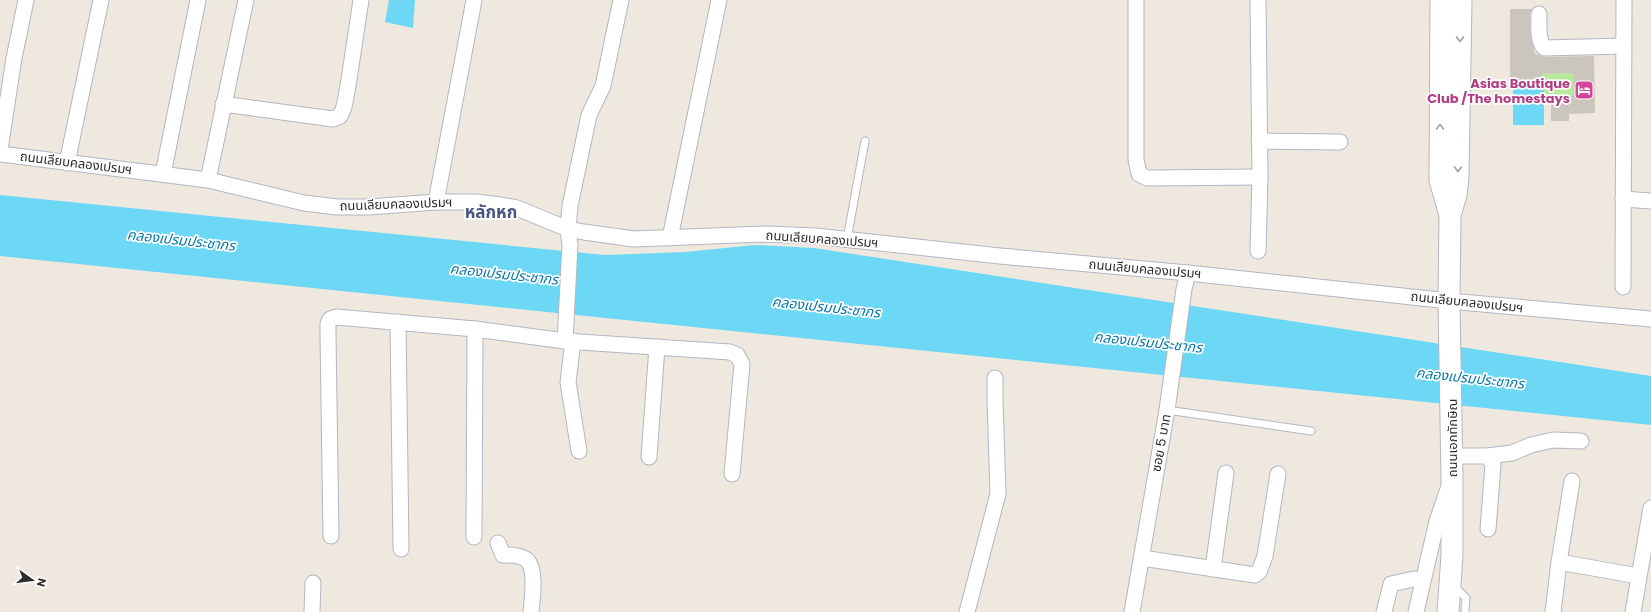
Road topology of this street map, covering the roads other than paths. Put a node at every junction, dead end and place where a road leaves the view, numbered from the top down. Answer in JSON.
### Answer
{"nodes":[{"id":1,"x":26,"y":0,"type":"edge"},
{"id":2,"x":101,"y":0,"type":"edge"},
{"id":3,"x":198,"y":0,"type":"edge"},
{"id":4,"x":246,"y":0,"type":"edge"},
{"id":5,"x":361,"y":0,"type":"edge"},
{"id":6,"x":474,"y":0,"type":"edge"},
{"id":7,"x":621,"y":0,"type":"edge"},
{"id":8,"x":720,"y":0,"type":"edge"},
{"id":9,"x":1136,"y":0,"type":"edge"},
{"id":10,"x":1258,"y":0,"type":"edge"},
{"id":11,"x":1441,"y":0,"type":"edge"},
{"id":12,"x":1461,"y":0,"type":"edge"},
{"id":13,"x":1624,"y":0,"type":"edge"},
{"id":14,"x":1539,"y":14,"type":"dead end"},
{"id":15,"x":1623,"y":46,"type":"junction"},
{"id":16,"x":223,"y":104,"type":"junction"},
{"id":17,"x":865,"y":141,"type":"dead end"},
{"id":18,"x":1259,"y":141,"type":"junction"},
{"id":19,"x":1340,"y":142,"type":"dead end"},
{"id":20,"x":0,"y":149,"type":"edge"},
{"id":21,"x":0,"y":154,"type":"edge"},
{"id":22,"x":67,"y":163,"type":"junction"},
{"id":23,"x":163,"y":174,"type":"junction"},
{"id":24,"x":1260,"y":177,"type":"junction"},
{"id":25,"x":208,"y":180,"type":"junction"},
{"id":26,"x":1623,"y":198,"type":"junction"},
{"id":27,"x":1651,"y":201,"type":"edge"},
{"id":28,"x":436,"y":202,"type":"junction"},
{"id":29,"x":1450,"y":216,"type":"junction"},
{"id":30,"x":568,"y":229,"type":"junction"},
{"id":31,"x":670,"y":238,"type":"junction"},
{"id":32,"x":847,"y":239,"type":"junction"},
{"id":33,"x":1258,"y":251,"type":"dead end"},
{"id":34,"x":1188,"y":273,"type":"junction"},
{"id":35,"x":1623,"y":287,"type":"dead end"},
{"id":36,"x":1449,"y":301,"type":"junction"},
{"id":37,"x":1651,"y":320,"type":"edge"},
{"id":38,"x":398,"y":322,"type":"junction"},
{"id":39,"x":475,"y":329,"type":"junction"},
{"id":40,"x":567,"y":338,"type":"junction"},
{"id":41,"x":657,"y":347,"type":"junction"},
{"id":42,"x":995,"y":378,"type":"dead end"},
{"id":43,"x":1167,"y":410,"type":"junction"},
{"id":44,"x":1311,"y":431,"type":"dead end"},
{"id":45,"x":1581,"y":441,"type":"dead end"},
{"id":46,"x":579,"y":451,"type":"dead end"},
{"id":47,"x":1452,"y":456,"type":"junction"},
{"id":48,"x":1488,"y":456,"type":"junction"},
{"id":49,"x":649,"y":457,"type":"dead end"},
{"id":50,"x":1226,"y":473,"type":"dead end"},
{"id":51,"x":732,"y":474,"type":"dead end"},
{"id":52,"x":1278,"y":474,"type":"dead end"},
{"id":53,"x":1452,"y":479,"type":"junction"},
{"id":54,"x":1572,"y":481,"type":"dead end"},
{"id":55,"x":1651,"y":508,"type":"edge"},
{"id":56,"x":1488,"y":529,"type":"dead end"},
{"id":57,"x":331,"y":536,"type":"dead end"},
{"id":58,"x":474,"y":537,"type":"dead end"},
{"id":59,"x":498,"y":543,"type":"dead end"},
{"id":60,"x":401,"y":549,"type":"dead end"},
{"id":61,"x":1142,"y":558,"type":"junction"},
{"id":62,"x":1559,"y":562,"type":"junction"},
{"id":63,"x":1213,"y":569,"type":"junction"},
{"id":64,"x":1638,"y":576,"type":"junction"},
{"id":65,"x":1422,"y":581,"type":"junction"},
{"id":66,"x":1450,"y":582,"type":"junction"},
{"id":67,"x":313,"y":583,"type":"dead end"},
{"id":68,"x":312,"y":612,"type":"edge"},
{"id":69,"x":531,"y":612,"type":"edge"},
{"id":70,"x":967,"y":612,"type":"edge"},
{"id":71,"x":1132,"y":612,"type":"edge"},
{"id":72,"x":1384,"y":612,"type":"edge"},
{"id":73,"x":1416,"y":612,"type":"edge"},
{"id":74,"x":1448,"y":612,"type":"edge"},
{"id":75,"x":1465,"y":612,"type":"edge"},
{"id":76,"x":1553,"y":612,"type":"edge"},
{"id":77,"x":1632,"y":612,"type":"edge"}],
"edges":[{"from":1,"to":20,"type":"street"},
{"from":2,"to":22,"type":"street"},
{"from":3,"to":23,"type":"street"},
{"from":4,"to":16,"type":"street"},
{"from":5,"to":16,"type":"street"},
{"from":6,"to":28,"type":"street"},
{"from":7,"to":30,"type":"street"},
{"from":8,"to":31,"type":"street"},
{"from":9,"to":24,"type":"street"},
{"from":10,"to":18,"type":"street"},
{"from":29,"to":11,"type":"street","name":"ถนนเอกทักษิณ","one_way":true},
{"from":12,"to":29,"type":"street","name":"ถนนเอกทักษิณ","one_way":true},
{"from":13,"to":15,"type":"street"},
{"from":14,"to":15,"type":"street"},
{"from":15,"to":26,"type":"street"},
{"from":16,"to":25,"type":"street"},
{"from":17,"to":32,"type":"lane"},
{"from":18,"to":19,"type":"street"},
{"from":18,"to":24,"type":"street"},
{"from":21,"to":22,"type":"street","name":"ถนนเลียบคลองเปรมฯ"},
{"from":22,"to":23,"type":"street","name":"ถนนเลียบคลองเปรมฯ"},
{"from":23,"to":25,"type":"street","name":"ถนนเลียบคลองเปรมฯ"},
{"from":24,"to":33,"type":"street"},
{"from":25,"to":28,"type":"street","name":"ถนนเลียบคลองเปรมฯ"},
{"from":26,"to":27,"type":"street"},
{"from":26,"to":35,"type":"street"},
{"from":28,"to":30,"type":"street","name":"ถนนเลียบคลองเปรมฯ"},
{"from":29,"to":36,"type":"street","name":"ถนนเอกทักษิณ"},
{"from":30,"to":31,"type":"street","name":"ถนนเลียบคลองเปรมฯ"},
{"from":30,"to":40,"type":"street"},
{"from":31,"to":32,"type":"street","name":"ถนนเลียบคลองเปรมฯ"},
{"from":32,"to":34,"type":"street","name":"ถนนเลียบคลองเปรมฯ"},
{"from":34,"to":36,"type":"street","name":"ถนนเลียบคลองเปรมฯ"},
{"from":34,"to":43,"type":"street","name":"ซอย 5 บาท"},
{"from":36,"to":37,"type":"street","name":"ถนนเลียบคลองเปรมฯ"},
{"from":36,"to":47,"type":"street","name":"ถนนเอกทักษิณ"},
{"from":38,"to":39,"type":"street"},
{"from":38,"to":57,"type":"street"},
{"from":38,"to":60,"type":"street"},
{"from":39,"to":40,"type":"street"},
{"from":39,"to":58,"type":"street"},
{"from":40,"to":41,"type":"street"},
{"from":40,"to":46,"type":"street"},
{"from":41,"to":49,"type":"street"},
{"from":41,"to":51,"type":"street"},
{"from":42,"to":70,"type":"street"},
{"from":43,"to":44,"type":"lane"},
{"from":43,"to":61,"type":"street","name":"ซอย 5 บาท"},
{"from":45,"to":48,"type":"street"},
{"from":47,"to":48,"type":"street"},
{"from":47,"to":53,"type":"street","name":"ถนนเอกทักษิณ"},
{"from":48,"to":56,"type":"street"},
{"from":50,"to":63,"type":"street"},
{"from":52,"to":63,"type":"street"},
{"from":53,"to":65,"type":"street"},
{"from":53,"to":66,"type":"street","name":"ถนนเอกทักษิณ"},
{"from":54,"to":62,"type":"street"},
{"from":55,"to":64,"type":"street"},
{"from":59,"to":69,"type":"street"},
{"from":61,"to":63,"type":"street"},
{"from":61,"to":71,"type":"street","name":"ซอย 5 บาท"},
{"from":62,"to":64,"type":"street"},
{"from":62,"to":76,"type":"street"},
{"from":64,"to":77,"type":"street"},
{"from":65,"to":72,"type":"street"},
{"from":65,"to":73,"type":"street"},
{"from":66,"to":74,"type":"street","name":"ถนนเอกทักษิณ"},
{"from":66,"to":75,"type":"lane"},
{"from":67,"to":68,"type":"street"}]}
